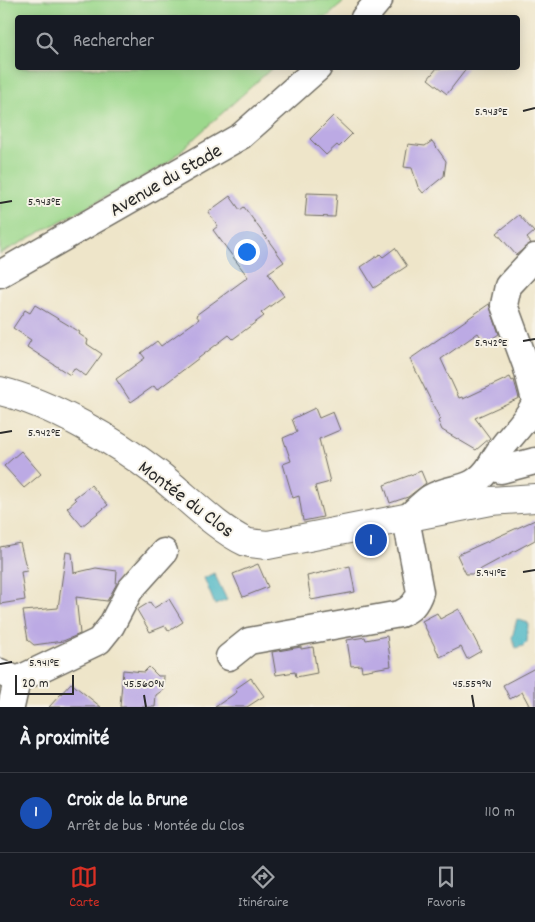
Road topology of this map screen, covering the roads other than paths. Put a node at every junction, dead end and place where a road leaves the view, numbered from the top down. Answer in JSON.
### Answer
{"nodes":[{"id":1,"x":379,"y":0,"type":"edge"},
{"id":2,"x":366,"y":15,"type":"edge"},
{"id":3,"x":316,"y":70,"type":"edge"},
{"id":4,"x":535,"y":257,"type":"edge"},
{"id":5,"x":0,"y":274,"type":"edge"},
{"id":6,"x":0,"y":391,"type":"edge"},
{"id":7,"x":535,"y":402,"type":"edge"},
{"id":8,"x":535,"y":461,"type":"edge"},
{"id":9,"x":491,"y":465,"type":"junction"},
{"id":10,"x":535,"y":498,"type":"edge"},
{"id":11,"x":406,"y":519,"type":"junction"},
{"id":12,"x":164,"y":552,"type":"dead end"},
{"id":13,"x":228,"y":656,"type":"dead end"},
{"id":14,"x":9,"y":676,"type":"edge"},
{"id":15,"x":11,"y":707,"type":"edge"}],
"edges":[{"from":1,"to":2,"type":"street"},
{"from":3,"to":5,"type":"street","name":"Avenue du Stade"},
{"from":4,"to":7,"type":"street"},
{"from":6,"to":11,"type":"main road","name":"Montée du Clos"},
{"from":7,"to":9,"type":"street"},
{"from":8,"to":9,"type":"street"},
{"from":9,"to":11,"type":"street"},
{"from":10,"to":11,"type":"main road","name":"Montée du Clos"},
{"from":11,"to":13,"type":"street"},
{"from":12,"to":14,"type":"street"},
{"from":14,"to":15,"type":"street"}]}
